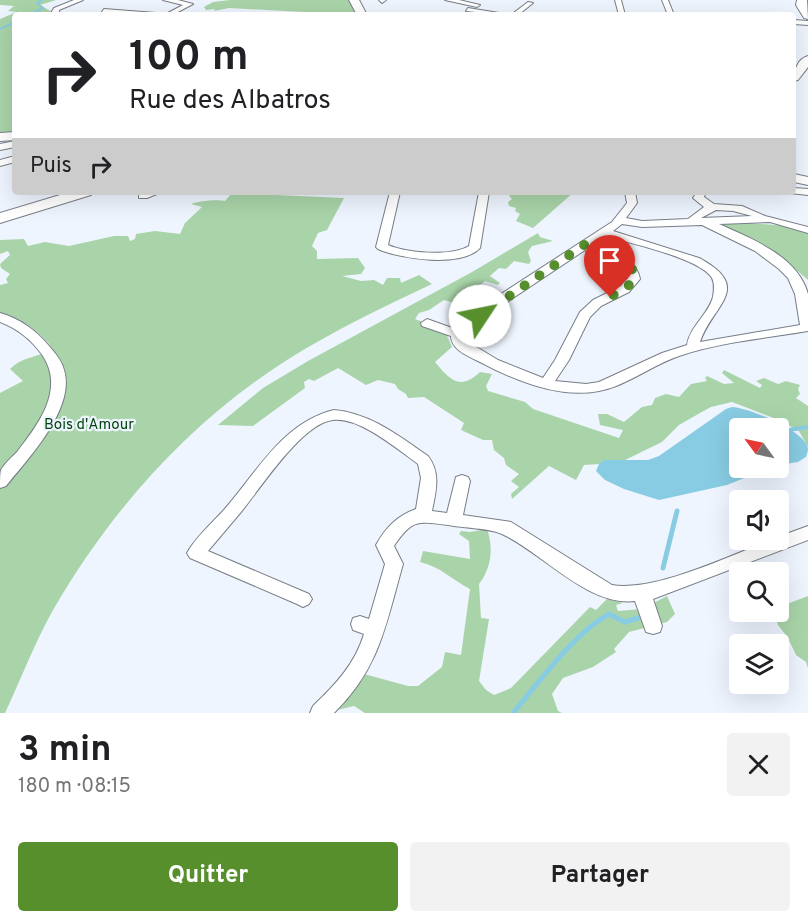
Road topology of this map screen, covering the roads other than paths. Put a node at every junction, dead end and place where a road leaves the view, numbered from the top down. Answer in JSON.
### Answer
{"nodes":[{"id":1,"x":80,"y":0,"type":"edge"},
{"id":2,"x":166,"y":0,"type":"edge"},
{"id":3,"x":448,"y":0,"type":"edge"},
{"id":4,"x":484,"y":0,"type":"edge"},
{"id":5,"x":802,"y":0,"type":"edge"},
{"id":6,"x":188,"y":2,"type":"edge"},
{"id":7,"x":530,"y":3,"type":"dead end"},
{"id":8,"x":477,"y":5,"type":"junction"},
{"id":9,"x":114,"y":6,"type":"dead end"},
{"id":10,"x":468,"y":10,"type":"junction"},
{"id":11,"x":60,"y":11,"type":"edge"},
{"id":12,"x":103,"y":12,"type":"edge"},
{"id":13,"x":173,"y":12,"type":"edge"},
{"id":14,"x":465,"y":12,"type":"edge"},
{"id":15,"x":480,"y":12,"type":"edge"},
{"id":16,"x":518,"y":12,"type":"edge"},
{"id":17,"x":808,"y":16,"type":"edge"},
{"id":18,"x":808,"y":59,"type":"edge"},
{"id":19,"x":796,"y":74,"type":"edge"},
{"id":20,"x":76,"y":195,"type":"edge"},
{"id":21,"x":146,"y":195,"type":"edge"},
{"id":22,"x":394,"y":195,"type":"edge"},
{"id":23,"x":483,"y":195,"type":"edge"},
{"id":24,"x":631,"y":195,"type":"edge"},
{"id":25,"x":700,"y":195,"type":"edge"},
{"id":26,"x":143,"y":196,"type":"dead end"},
{"id":27,"x":712,"y":208,"type":"junction"},
{"id":28,"x":0,"y":218,"type":"edge"},
{"id":29,"x":766,"y":219,"type":"junction"},
{"id":30,"x":619,"y":220,"type":"junction"},
{"id":31,"x":697,"y":221,"type":"junction"},
{"id":32,"x":784,"y":222,"type":"junction"},
{"id":33,"x":808,"y":223,"type":"edge"},
{"id":34,"x":808,"y":230,"type":"edge"},
{"id":35,"x":604,"y":232,"type":"junction"},
{"id":36,"x":584,"y":245,"type":"junction"},
{"id":37,"x":0,"y":316,"type":"edge"},
{"id":38,"x":427,"y":323,"type":"dead end"},
{"id":39,"x":808,"y":327,"type":"edge"},
{"id":40,"x":458,"y":334,"type":"junction"},
{"id":41,"x":693,"y":348,"type":"junction"},
{"id":42,"x":547,"y":383,"type":"junction"},
{"id":43,"x":462,"y":481,"type":"dead end"},
{"id":44,"x":0,"y":482,"type":"edge"},
{"id":45,"x":423,"y":515,"type":"junction"},
{"id":46,"x":454,"y":519,"type":"junction"},
{"id":47,"x":808,"y":533,"type":"edge"},
{"id":48,"x":642,"y":594,"type":"junction"},
{"id":49,"x":303,"y":598,"type":"dead end"},
{"id":50,"x":654,"y":626,"type":"dead end"},
{"id":51,"x":320,"y":713,"type":"edge"}],
"edges":[{"from":1,"to":11,"type":"street"},
{"from":2,"to":6,"type":"street"},
{"from":3,"to":8,"type":"street"},
{"from":4,"to":8,"type":"street"},
{"from":5,"to":17,"type":"street"},
{"from":6,"to":13,"type":"street"},
{"from":7,"to":16,"type":"street"},
{"from":8,"to":10,"type":"street"},
{"from":9,"to":12,"type":"street"},
{"from":10,"to":14,"type":"street"},
{"from":10,"to":15,"type":"street"},
{"from":18,"to":19,"type":"street"},
{"from":20,"to":28,"type":"street"},
{"from":21,"to":26,"type":"street"},
{"from":22,"to":23,"type":"street"},
{"from":24,"to":30,"type":"street"},
{"from":25,"to":27,"type":"street"},
{"from":27,"to":29,"type":"street"},
{"from":27,"to":31,"type":"street"},
{"from":29,"to":31,"type":"street"},
{"from":29,"to":32,"type":"street"},
{"from":30,"to":31,"type":"street"},
{"from":30,"to":35,"type":"street"},
{"from":31,"to":39,"type":"street"},
{"from":32,"to":33,"type":"street"},
{"from":32,"to":34,"type":"street"},
{"from":35,"to":36,"type":"street"},
{"from":35,"to":41,"type":"street"},
{"from":36,"to":40,"type":"street"},
{"from":36,"to":42,"type":"street"},
{"from":37,"to":44,"type":"street"},
{"from":38,"to":40,"type":"street"},
{"from":39,"to":41,"type":"street"},
{"from":40,"to":42,"type":"street"},
{"from":41,"to":42,"type":"street"},
{"from":43,"to":46,"type":"street"},
{"from":45,"to":46,"type":"street"},
{"from":45,"to":49,"type":"street"},
{"from":45,"to":51,"type":"street"},
{"from":46,"to":48,"type":"street"},
{"from":47,"to":48,"type":"street"},
{"from":48,"to":50,"type":"street"}]}
